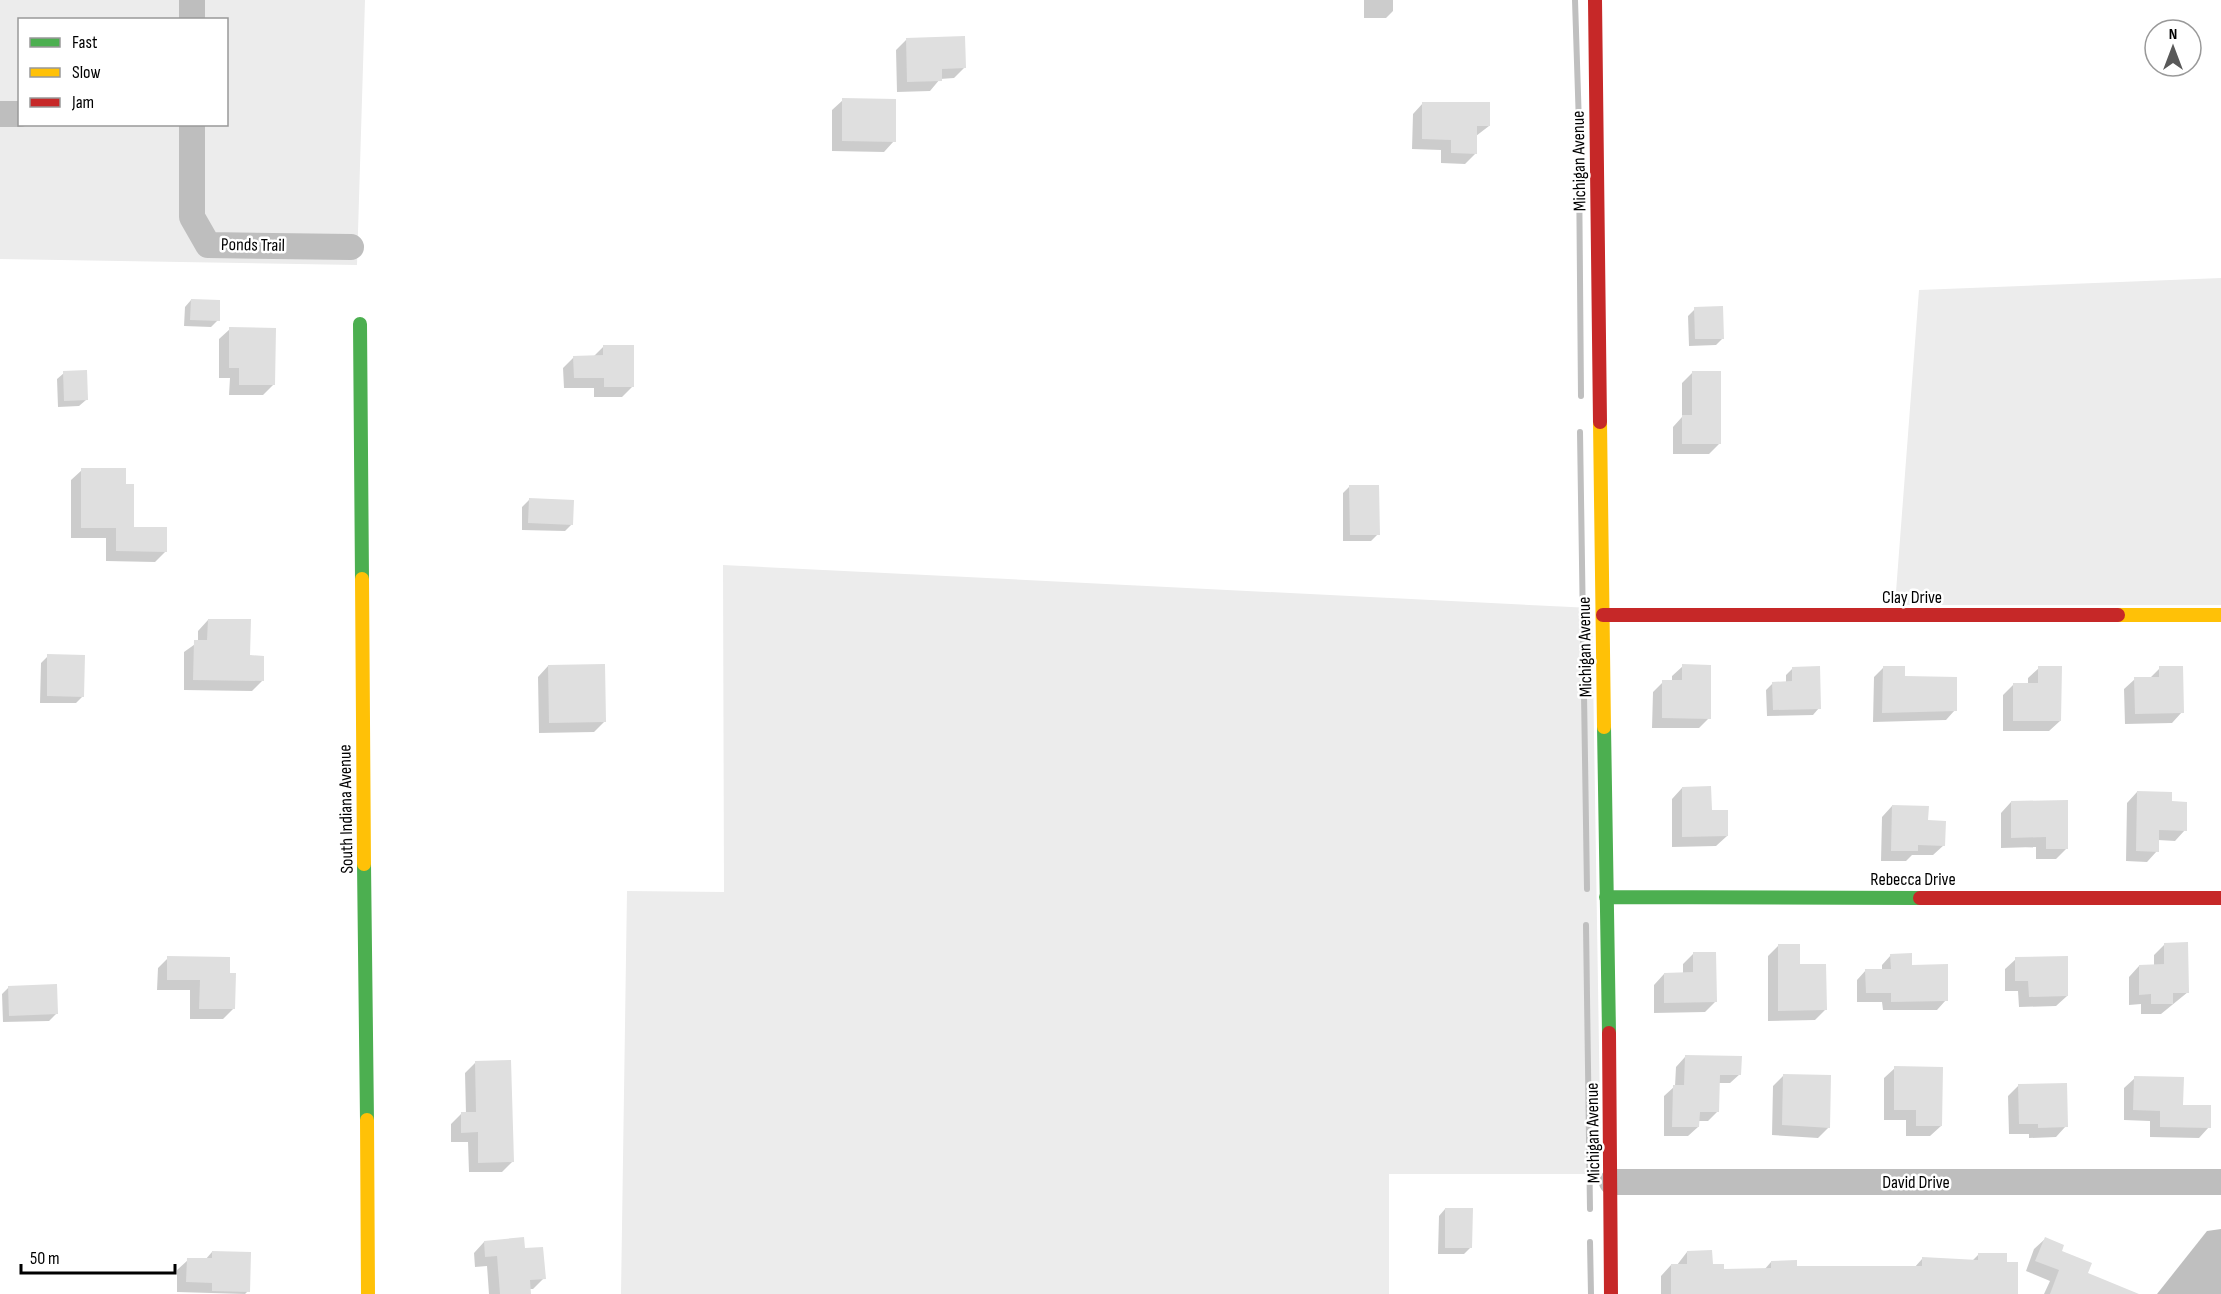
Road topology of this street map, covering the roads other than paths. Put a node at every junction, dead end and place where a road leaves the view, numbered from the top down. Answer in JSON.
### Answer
{"nodes":[{"id":1,"x":192,"y":0,"type":"edge"},
{"id":2,"x":1595,"y":0,"type":"edge"},
{"id":3,"x":192,"y":18,"type":"edge"},
{"id":4,"x":0,"y":114,"type":"edge"},
{"id":5,"x":18,"y":114,"type":"edge"},
{"id":6,"x":192,"y":126,"type":"edge"},
{"id":7,"x":351,"y":247,"type":"dead end"},
{"id":8,"x":360,"y":324,"type":"dead end"},
{"id":9,"x":1603,"y":615,"type":"junction"},
{"id":10,"x":2221,"y":615,"type":"edge"},
{"id":11,"x":1606,"y":897,"type":"junction"},
{"id":12,"x":2221,"y":898,"type":"edge"},
{"id":13,"x":1612,"y":1182,"type":"junction"},
{"id":14,"x":2221,"y":1182,"type":"edge"},
{"id":15,"x":368,"y":1294,"type":"edge"},
{"id":16,"x":1611,"y":1294,"type":"edge"}],
"edges":[{"from":1,"to":3,"type":"street"},
{"from":2,"to":9,"type":"street","name":"Michigan Avenue"},
{"from":4,"to":5,"type":"street"},
{"from":6,"to":7,"type":"street","name":"Ponds Trail"},
{"from":8,"to":15,"type":"street","name":"South Indiana Avenue"},
{"from":9,"to":10,"type":"street","name":"Clay Drive"},
{"from":9,"to":11,"type":"street","name":"Michigan Avenue"},
{"from":11,"to":12,"type":"street","name":"Rebecca Drive"},
{"from":11,"to":13,"type":"street","name":"Michigan Avenue"},
{"from":13,"to":14,"type":"street","name":"David Drive"},
{"from":13,"to":16,"type":"street","name":"Michigan Avenue"}]}
